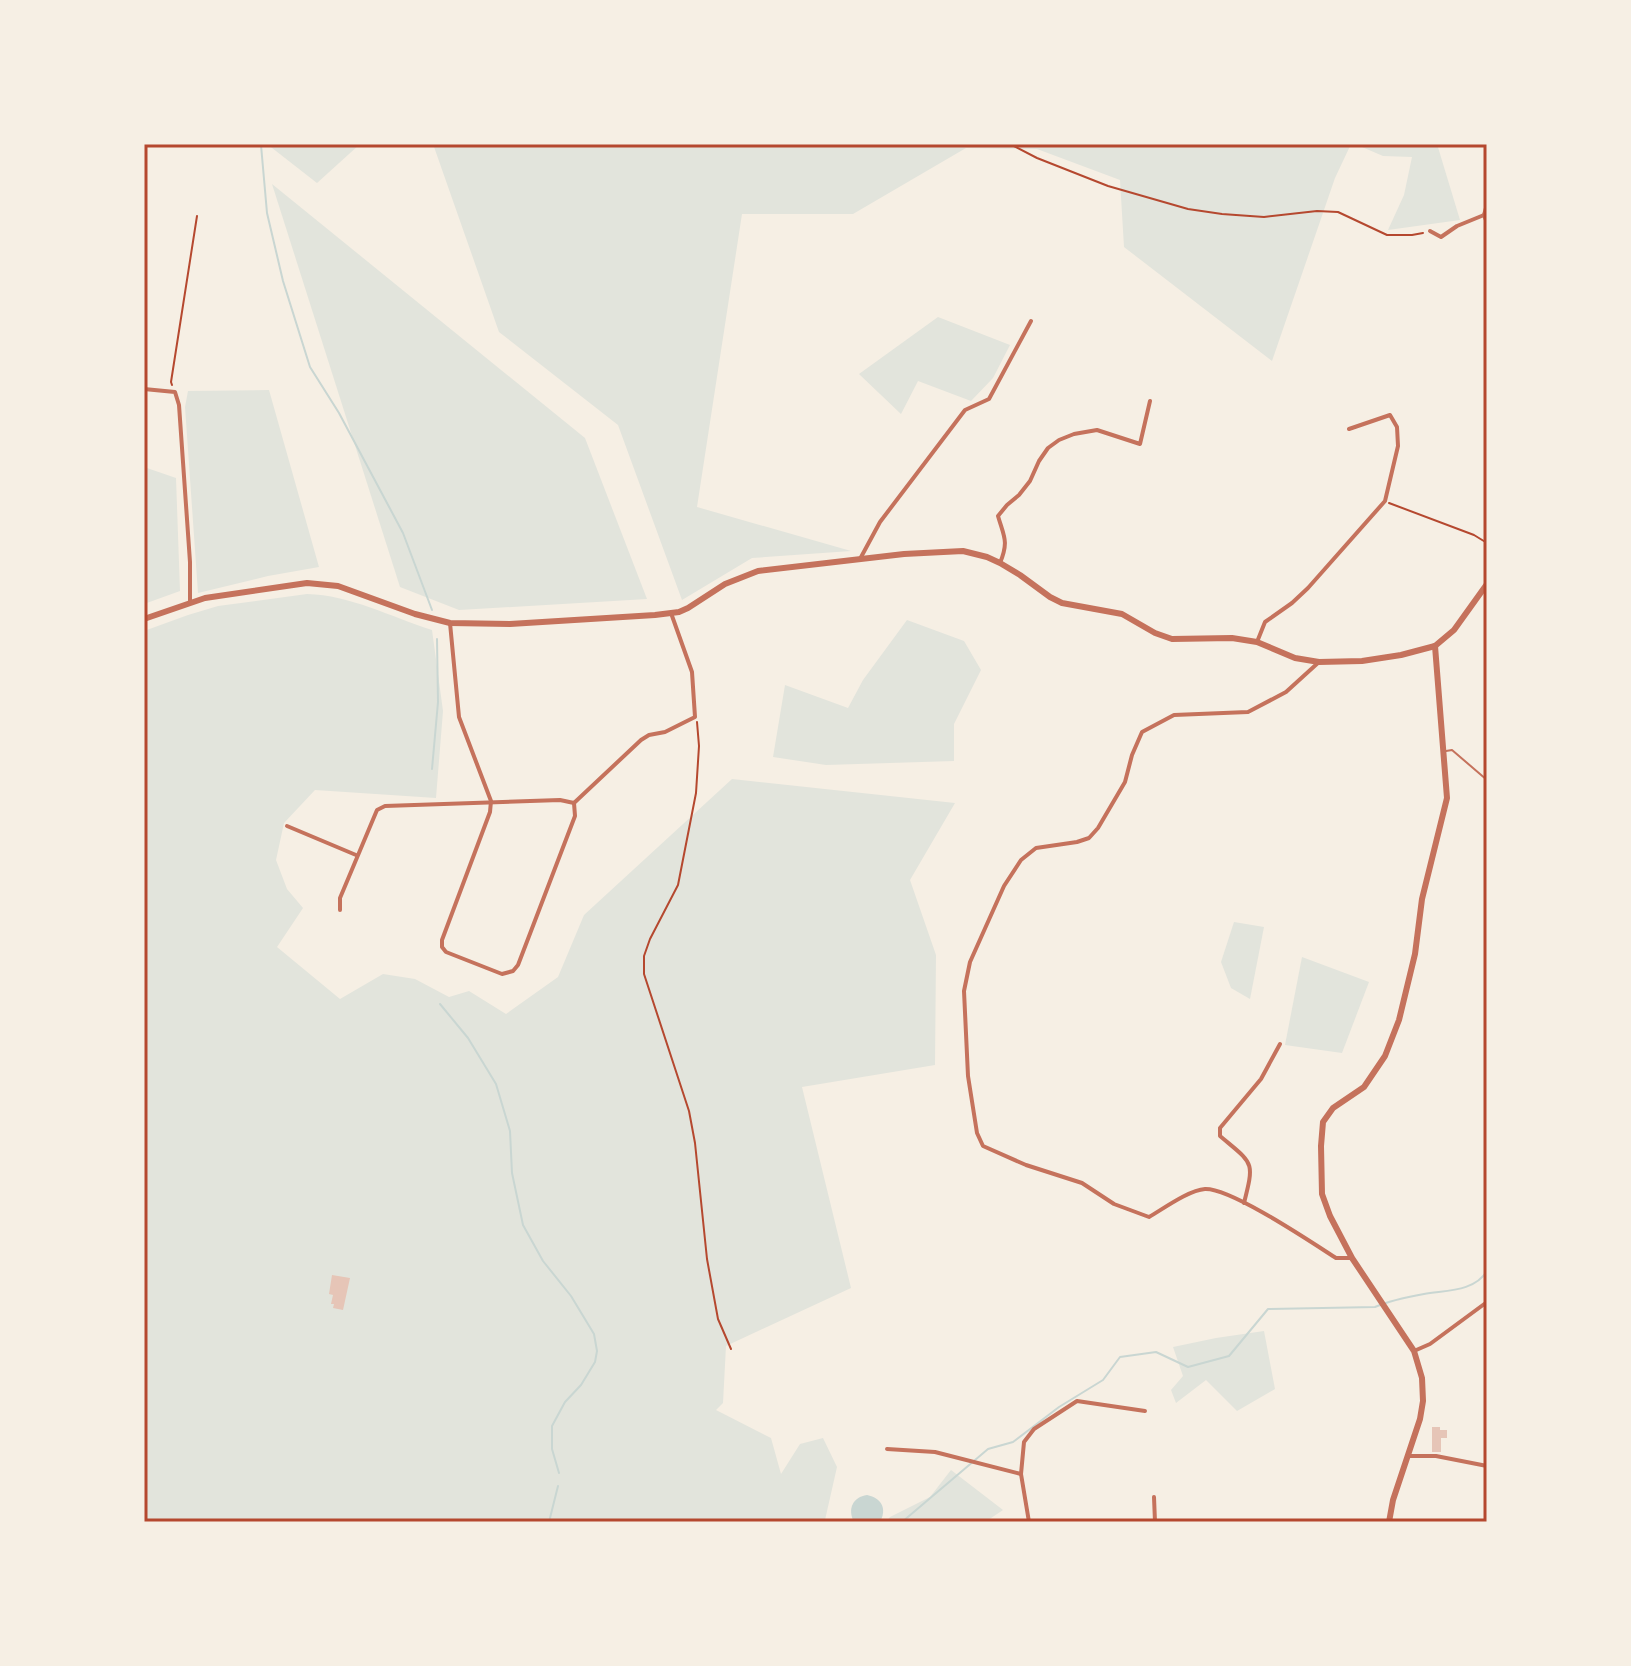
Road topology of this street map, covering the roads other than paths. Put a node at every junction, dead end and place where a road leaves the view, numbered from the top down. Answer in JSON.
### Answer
{"nodes":[{"id":1,"x":145,"y":144,"type":"edge"},
{"id":2,"x":144,"y":153,"type":"edge"},
{"id":3,"x":1486,"y":214,"type":"edge"},
{"id":4,"x":1430,"y":231,"type":"road end"},
{"id":5,"x":1031,"y":321,"type":"dead end"},
{"id":6,"x":144,"y":389,"type":"edge"},
{"id":7,"x":1150,"y":401,"type":"dead end"},
{"id":8,"x":1349,"y":429,"type":"dead end"},
{"id":9,"x":859,"y":559,"type":"junction"},
{"id":10,"x":1000,"y":563,"type":"junction"},
{"id":11,"x":1487,"y":584,"type":"edge"},
{"id":12,"x":190,"y":602,"type":"junction"},
{"id":13,"x":671,"y":613,"type":"junction"},
{"id":14,"x":144,"y":619,"type":"edge"},
{"id":15,"x":450,"y":623,"type":"junction"},
{"id":16,"x":1257,"y":642,"type":"junction"},
{"id":17,"x":1435,"y":646,"type":"junction"},
{"id":18,"x":1319,"y":662,"type":"junction"},
{"id":19,"x":1444,"y":751,"type":"junction"},
{"id":20,"x":1487,"y":780,"type":"edge"},
{"id":21,"x":491,"y":801,"type":"junction"},
{"id":22,"x":574,"y":803,"type":"junction"},
{"id":23,"x":287,"y":826,"type":"dead end"},
{"id":24,"x":356,"y":855,"type":"junction"},
{"id":25,"x":340,"y":910,"type":"dead end"},
{"id":26,"x":1280,"y":1044,"type":"dead end"},
{"id":27,"x":1244,"y":1203,"type":"junction"},
{"id":28,"x":1352,"y":1258,"type":"junction"},
{"id":29,"x":1487,"y":1302,"type":"edge"},
{"id":30,"x":1414,"y":1351,"type":"junction"},
{"id":31,"x":1145,"y":1411,"type":"dead end"},
{"id":32,"x":887,"y":1449,"type":"dead end"},
{"id":33,"x":1407,"y":1456,"type":"junction"},
{"id":34,"x":1487,"y":1466,"type":"edge"},
{"id":35,"x":1021,"y":1474,"type":"junction"},
{"id":36,"x":1154,"y":1497,"type":"dead end"},
{"id":37,"x":1029,"y":1522,"type":"edge"},
{"id":38,"x":1155,"y":1522,"type":"edge"},
{"id":39,"x":1389,"y":1522,"type":"edge"}],
"edges":[{"from":1,"to":2,"type":"street"},
{"from":3,"to":4,"type":"street"},
{"from":5,"to":9,"type":"street"},
{"from":6,"to":12,"type":"street"},
{"from":7,"to":10,"type":"street"},
{"from":8,"to":16,"type":"street"},
{"from":9,"to":10,"type":"street"},
{"from":9,"to":13,"type":"street"},
{"from":10,"to":16,"type":"street"},
{"from":11,"to":17,"type":"street"},
{"from":12,"to":14,"type":"street"},
{"from":12,"to":15,"type":"street"},
{"from":13,"to":15,"type":"street"},
{"from":13,"to":22,"type":"street"},
{"from":15,"to":21,"type":"street"},
{"from":16,"to":18,"type":"street"},
{"from":17,"to":18,"type":"street"},
{"from":17,"to":19,"type":"street"},
{"from":18,"to":27,"type":"street"},
{"from":19,"to":20,"type":"lane"},
{"from":19,"to":28,"type":"street"},
{"from":21,"to":22,"type":"street"},
{"from":21,"to":22,"type":"street"},
{"from":21,"to":24,"type":"street"},
{"from":23,"to":24,"type":"street"},
{"from":24,"to":25,"type":"street"},
{"from":26,"to":27,"type":"street"},
{"from":27,"to":28,"type":"street"},
{"from":28,"to":30,"type":"street"},
{"from":29,"to":30,"type":"street"},
{"from":30,"to":33,"type":"street"},
{"from":31,"to":35,"type":"street"},
{"from":32,"to":35,"type":"street"},
{"from":33,"to":34,"type":"street"},
{"from":33,"to":39,"type":"street"},
{"from":35,"to":37,"type":"street"},
{"from":36,"to":38,"type":"street"}]}
